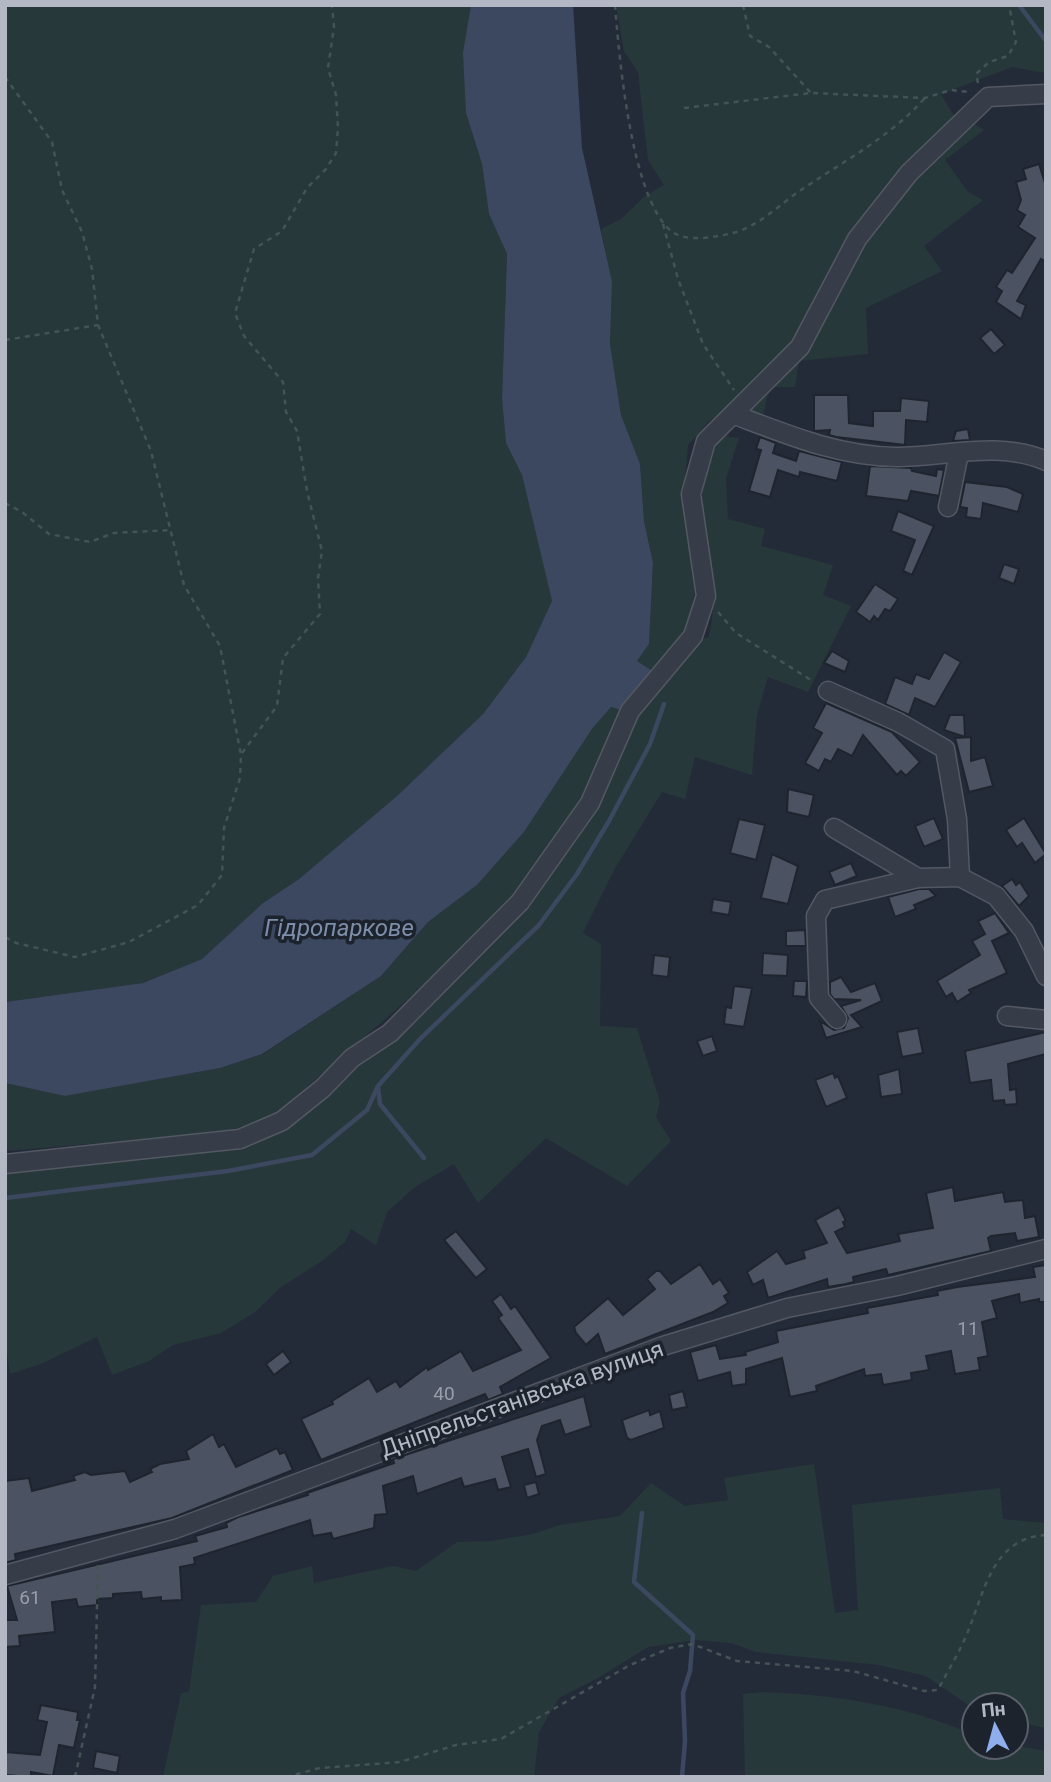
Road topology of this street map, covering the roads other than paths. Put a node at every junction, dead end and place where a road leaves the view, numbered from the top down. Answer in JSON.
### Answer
{"nodes":[{"id":1,"x":1046,"y":94,"type":"edge"},
{"id":2,"x":739,"y":410,"type":"junction"},
{"id":3,"x":959,"y":453,"type":"junction"},
{"id":4,"x":1046,"y":461,"type":"edge"},
{"id":5,"x":948,"y":507,"type":"dead end"},
{"id":6,"x":828,"y":691,"type":"road end"},
{"id":7,"x":834,"y":828,"type":"dead end"},
{"id":8,"x":960,"y":877,"type":"junction"},
{"id":9,"x":918,"y":878,"type":"junction"},
{"id":10,"x":1046,"y":976,"type":"edge"},
{"id":11,"x":1007,"y":1016,"type":"dead end"},
{"id":12,"x":837,"y":1019,"type":"dead end"},
{"id":13,"x":1046,"y":1020,"type":"edge"},
{"id":14,"x":5,"y":1164,"type":"edge"},
{"id":15,"x":1046,"y":1249,"type":"edge"},
{"id":16,"x":5,"y":1576,"type":"edge"}],
"edges":[{"from":1,"to":2,"type":"street"},
{"from":2,"to":3,"type":"street"},
{"from":2,"to":14,"type":"street"},
{"from":3,"to":4,"type":"street"},
{"from":3,"to":5,"type":"street"},
{"from":6,"to":8,"type":"street"},
{"from":7,"to":9,"type":"street"},
{"from":8,"to":9,"type":"street"},
{"from":8,"to":10,"type":"street"},
{"from":9,"to":12,"type":"street"},
{"from":11,"to":13,"type":"street"},
{"from":15,"to":16,"type":"street","name":"Дніпрельстанівська вулиця"}]}
